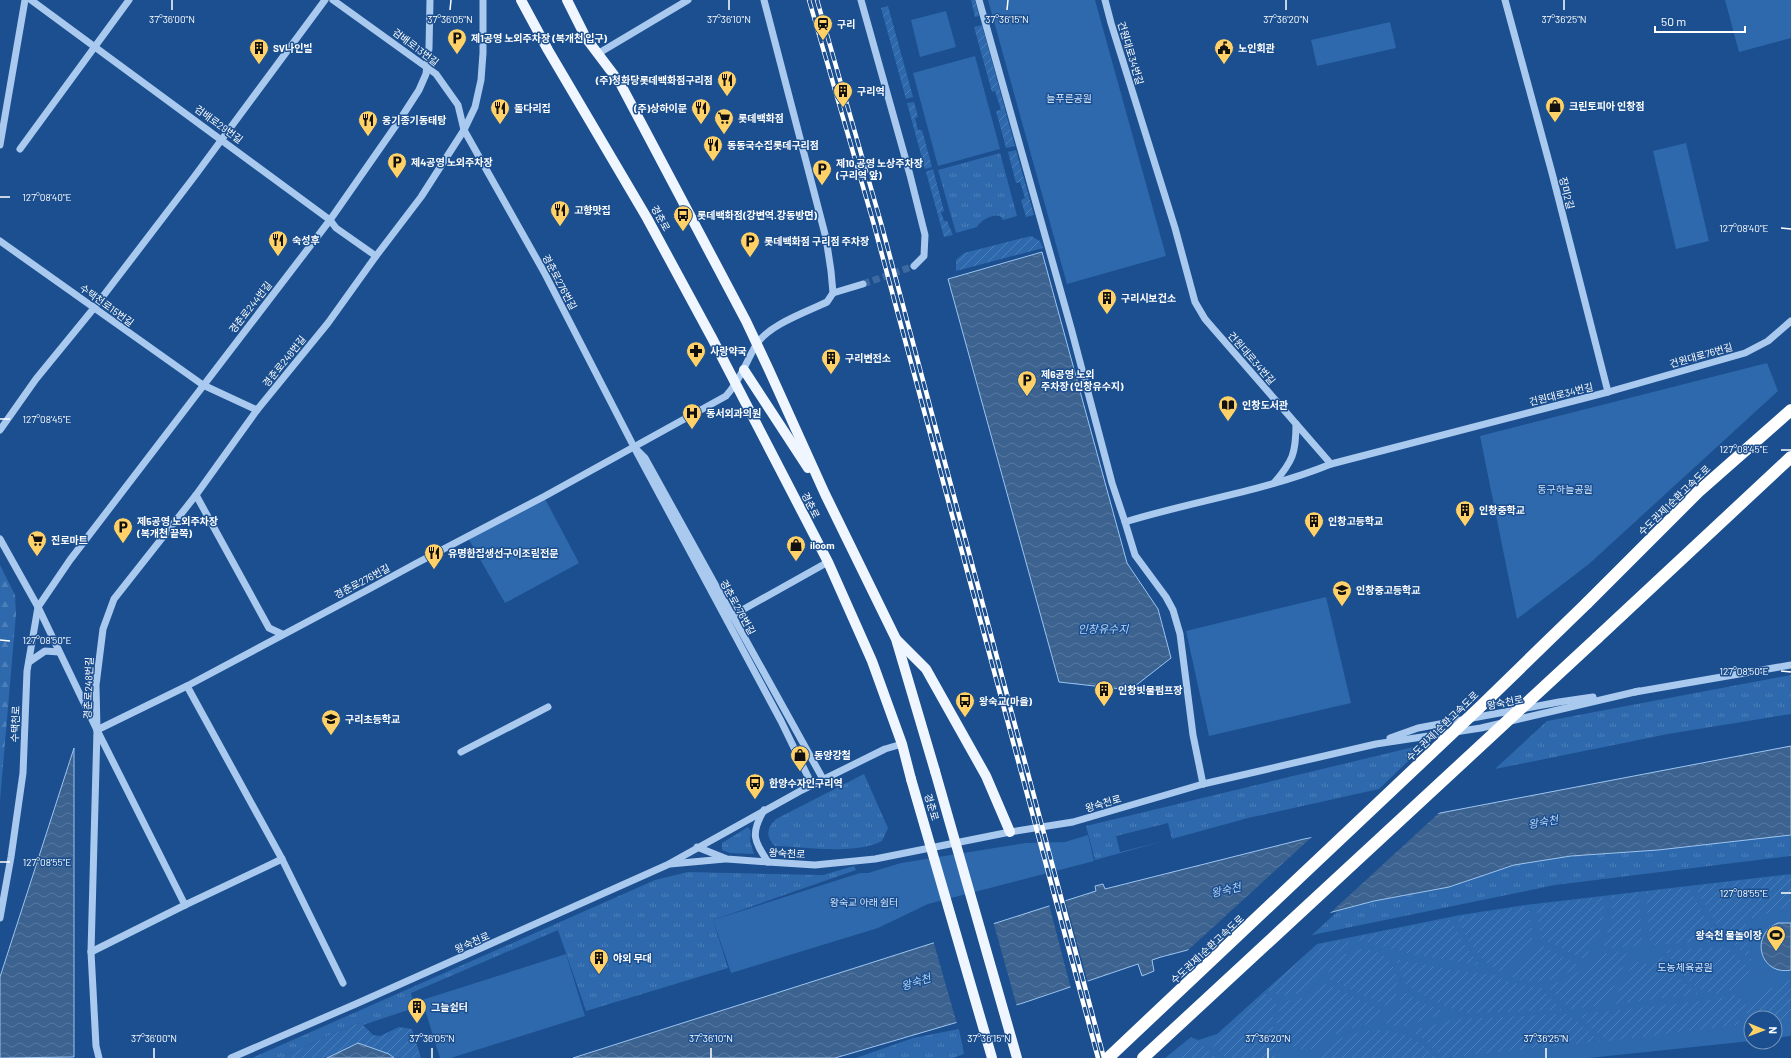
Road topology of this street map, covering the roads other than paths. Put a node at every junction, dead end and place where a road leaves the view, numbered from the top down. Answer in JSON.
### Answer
{"nodes":[{"id":1,"x":25,"y":0,"type":"edge"},
{"id":2,"x":31,"y":0,"type":"edge"},
{"id":3,"x":129,"y":0,"type":"edge"},
{"id":4,"x":325,"y":0,"type":"edge"},
{"id":5,"x":333,"y":0,"type":"edge"},
{"id":6,"x":430,"y":0,"type":"edge"},
{"id":7,"x":482,"y":0,"type":"edge"},
{"id":8,"x":521,"y":0,"type":"edge"},
{"id":9,"x":567,"y":0,"type":"edge"},
{"id":10,"x":687,"y":0,"type":"edge"},
{"id":11,"x":764,"y":0,"type":"edge"},
{"id":12,"x":861,"y":0,"type":"edge"},
{"id":13,"x":979,"y":0,"type":"edge"},
{"id":14,"x":1105,"y":0,"type":"edge"},
{"id":15,"x":1505,"y":0,"type":"edge"},
{"id":16,"x":94,"y":45,"type":"junction"},
{"id":17,"x":599,"y":53,"type":"junction"},
{"id":18,"x":427,"y":67,"type":"junction"},
{"id":19,"x":464,"y":130,"type":"junction"},
{"id":20,"x":222,"y":139,"type":"junction"},
{"id":21,"x":0,"y":145,"type":"edge"},
{"id":22,"x":20,"y":149,"type":"dead end"},
{"id":23,"x":330,"y":220,"type":"junction"},
{"id":24,"x":0,"y":241,"type":"edge"},
{"id":25,"x":376,"y":256,"type":"junction"},
{"id":26,"x":914,"y":266,"type":"tunnel mouth"},
{"id":27,"x":863,"y":284,"type":"tunnel mouth"},
{"id":28,"x":833,"y":293,"type":"junction"},
{"id":29,"x":94,"y":308,"type":"junction"},
{"id":30,"x":1791,"y":321,"type":"edge"},
{"id":31,"x":756,"y":344,"type":"junction"},
{"id":32,"x":744,"y":370,"type":"junction"},
{"id":33,"x":203,"y":385,"type":"junction"},
{"id":34,"x":736,"y":385,"type":"junction"},
{"id":35,"x":1608,"y":392,"type":"junction"},
{"id":36,"x":257,"y":410,"type":"junction"},
{"id":37,"x":1791,"y":410,"type":"edge"},
{"id":38,"x":1296,"y":424,"type":"junction"},
{"id":39,"x":0,"y":430,"type":"edge"},
{"id":40,"x":634,"y":447,"type":"junction"},
{"id":41,"x":1791,"y":457,"type":"edge"},
{"id":42,"x":1330,"y":464,"type":"junction"},
{"id":43,"x":1274,"y":483,"type":"junction"},
{"id":44,"x":825,"y":494,"type":"junction"},
{"id":45,"x":196,"y":495,"type":"junction"},
{"id":46,"x":1125,"y":522,"type":"junction"},
{"id":47,"x":0,"y":539,"type":"edge"},
{"id":48,"x":828,"y":562,"type":"junction"},
{"id":49,"x":38,"y":607,"type":"junction"},
{"id":50,"x":729,"y":618,"type":"junction"},
{"id":51,"x":282,"y":634,"type":"junction"},
{"id":52,"x":896,"y":639,"type":"junction"},
{"id":53,"x":59,"y":652,"type":"junction"},
{"id":54,"x":29,"y":662,"type":"junction"},
{"id":55,"x":1791,"y":665,"type":"edge"},
{"id":56,"x":187,"y":686,"type":"junction"},
{"id":57,"x":1639,"y":691,"type":"junction"},
{"id":58,"x":548,"y":706,"type":"dead end"},
{"id":59,"x":97,"y":730,"type":"junction"},
{"id":60,"x":902,"y":744,"type":"junction"},
{"id":61,"x":1376,"y":744,"type":"junction"},
{"id":62,"x":461,"y":752,"type":"dead end"},
{"id":63,"x":823,"y":780,"type":"junction"},
{"id":64,"x":1204,"y":784,"type":"junction"},
{"id":65,"x":812,"y":785,"type":"junction"},
{"id":66,"x":764,"y":810,"type":"junction"},
{"id":67,"x":1010,"y":832,"type":"junction"},
{"id":68,"x":697,"y":847,"type":"junction"},
{"id":69,"x":282,"y":859,"type":"junction"},
{"id":70,"x":727,"y":859,"type":"junction"},
{"id":71,"x":768,"y":862,"type":"junction"},
{"id":72,"x":667,"y":865,"type":"junction"},
{"id":73,"x":185,"y":905,"type":"junction"},
{"id":74,"x":0,"y":918,"type":"edge"},
{"id":75,"x":91,"y":952,"type":"junction"},
{"id":76,"x":344,"y":983,"type":"dead end"},
{"id":77,"x":96,"y":1046,"type":"junction"},
{"id":78,"x":94,"y":1058,"type":"edge"},
{"id":79,"x":99,"y":1058,"type":"edge"},
{"id":80,"x":231,"y":1058,"type":"edge"},
{"id":81,"x":992,"y":1058,"type":"edge"},
{"id":82,"x":1017,"y":1058,"type":"edge"},
{"id":83,"x":1108,"y":1058,"type":"edge"},
{"id":84,"x":1143,"y":1058,"type":"edge"}],
"edges":[{"from":1,"to":21,"type":"street"},
{"from":2,"to":16,"type":"street","name":"검배로29번길"},
{"from":3,"to":16,"type":"street"},
{"from":4,"to":20,"type":"street"},
{"from":5,"to":18,"type":"street","name":"검배로13번길"},
{"from":6,"to":18,"type":"street","name":"경춘로244번길"},
{"from":7,"to":19,"type":"street","name":"경춘로248번길"},
{"from":8,"to":34,"type":"main road","name":"경춘로"},
{"from":9,"to":17,"type":"main road","name":"경춘로"},
{"from":10,"to":17,"type":"street"},
{"from":11,"to":28,"type":"street"},
{"from":12,"to":26,"type":"street"},
{"from":13,"to":46,"type":"street"},
{"from":14,"to":38,"type":"street","name":"건원대로34번길"},
{"from":15,"to":35,"type":"street","name":"장미2길"},
{"from":16,"to":20,"type":"street","name":"검배로29번길"},
{"from":16,"to":22,"type":"street"},
{"from":17,"to":31,"type":"main road","name":"경춘로"},
{"from":18,"to":19,"type":"street","name":"검배로13번길"},
{"from":18,"to":23,"type":"street","name":"경춘로244번길"},
{"from":19,"to":25,"type":"street","name":"경춘로248번길"},
{"from":19,"to":40,"type":"street","name":"경춘로276번길"},
{"from":20,"to":23,"type":"street","name":"검배로29번길"},
{"from":20,"to":29,"type":"street"},
{"from":23,"to":25,"type":"street","name":"검배로29번길"},
{"from":23,"to":33,"type":"street","name":"경춘로244번길"},
{"from":24,"to":29,"type":"street","name":"수택천로15번길"},
{"from":25,"to":36,"type":"street","name":"경춘로248번길"},
{"from":27,"to":28,"type":"street"},
{"from":28,"to":31,"type":"street"},
{"from":29,"to":33,"type":"street","name":"수택천로15번길"},
{"from":29,"to":39,"type":"street"},
{"from":30,"to":35,"type":"street","name":"건원대로76번길"},
{"from":31,"to":32,"type":"street","name":"경춘로276번길"},
{"from":31,"to":44,"type":"main road","name":"경춘로"},
{"from":32,"to":34,"type":"street","name":"경춘로276번길"},
{"from":32,"to":44,"type":"main road","name":"경춘로"},
{"from":33,"to":36,"type":"street","name":"수택천로15번길"},
{"from":33,"to":49,"type":"street","name":"경춘로244번길"},
{"from":34,"to":40,"type":"street","name":"경춘로276번길"},
{"from":34,"to":48,"type":"main road","name":"경춘로"},
{"from":35,"to":42,"type":"street","name":"건원대로34번길"},
{"from":36,"to":45,"type":"street","name":"경춘로248번길"},
{"from":37,"to":83,"type":"highway","name":"수도권제1순환고속도로","bridge":true},
{"from":38,"to":42,"type":"street","name":"건원대로34번길"},
{"from":38,"to":43,"type":"street"},
{"from":40,"to":50,"type":"street","name":"경춘로276번길"},
{"from":40,"to":51,"type":"street","name":"경춘로276번길"},
{"from":41,"to":84,"type":"highway","bridge":true},
{"from":42,"to":43,"type":"street"},
{"from":43,"to":46,"type":"street"},
{"from":44,"to":52,"type":"main road","name":"경춘로"},
{"from":45,"to":51,"type":"street"},
{"from":45,"to":59,"type":"street","name":"경춘로248번길"},
{"from":46,"to":64,"type":"street"},
{"from":47,"to":49,"type":"street"},
{"from":48,"to":50,"type":"street"},
{"from":48,"to":60,"type":"main road","name":"경춘로"},
{"from":49,"to":53,"type":"street"},
{"from":49,"to":54,"type":"street","name":"수택천로"},
{"from":50,"to":63,"type":"street","name":"경춘로276번길"},
{"from":50,"to":65,"type":"street","name":"경춘로276번길"},
{"from":51,"to":56,"type":"street","name":"경춘로276번길"},
{"from":52,"to":67,"type":"main road"},
{"from":52,"to":82,"type":"main road","name":"경춘로","bridge":true},
{"from":53,"to":54,"type":"street"},
{"from":53,"to":59,"type":"street"},
{"from":54,"to":74,"type":"street","name":"수택천로"},
{"from":55,"to":57,"type":"street","name":"왕숙천로"},
{"from":56,"to":59,"type":"street","name":"경춘로276번길"},
{"from":56,"to":69,"type":"street"},
{"from":57,"to":61,"type":"street","name":"왕숙천로"},
{"from":57,"to":61,"type":"street","name":"왕숙천로"},
{"from":58,"to":62,"type":"street"},
{"from":59,"to":73,"type":"street"},
{"from":59,"to":75,"type":"street","name":"경춘로248번길"},
{"from":60,"to":63,"type":"street"},
{"from":60,"to":81,"type":"main road","name":"경춘로","bridge":true},
{"from":61,"to":64,"type":"street","name":"왕숙천로"},
{"from":63,"to":65,"type":"street"},
{"from":64,"to":67,"type":"street","name":"왕숙천로"},
{"from":65,"to":66,"type":"street"},
{"from":66,"to":68,"type":"street"},
{"from":66,"to":71,"type":"street"},
{"from":67,"to":71,"type":"street","name":"왕숙천로"},
{"from":68,"to":70,"type":"street","name":"왕숙천로"},
{"from":68,"to":72,"type":"street","name":"왕숙천로"},
{"from":69,"to":73,"type":"street"},
{"from":69,"to":76,"type":"street"},
{"from":70,"to":71,"type":"street","name":"왕숙천로"},
{"from":70,"to":72,"type":"street"},
{"from":72,"to":80,"type":"street","name":"왕숙천로"},
{"from":73,"to":75,"type":"street"},
{"from":75,"to":77,"type":"street","name":"경춘로248번길"},
{"from":77,"to":78,"type":"street"},
{"from":77,"to":79,"type":"street"}]}
